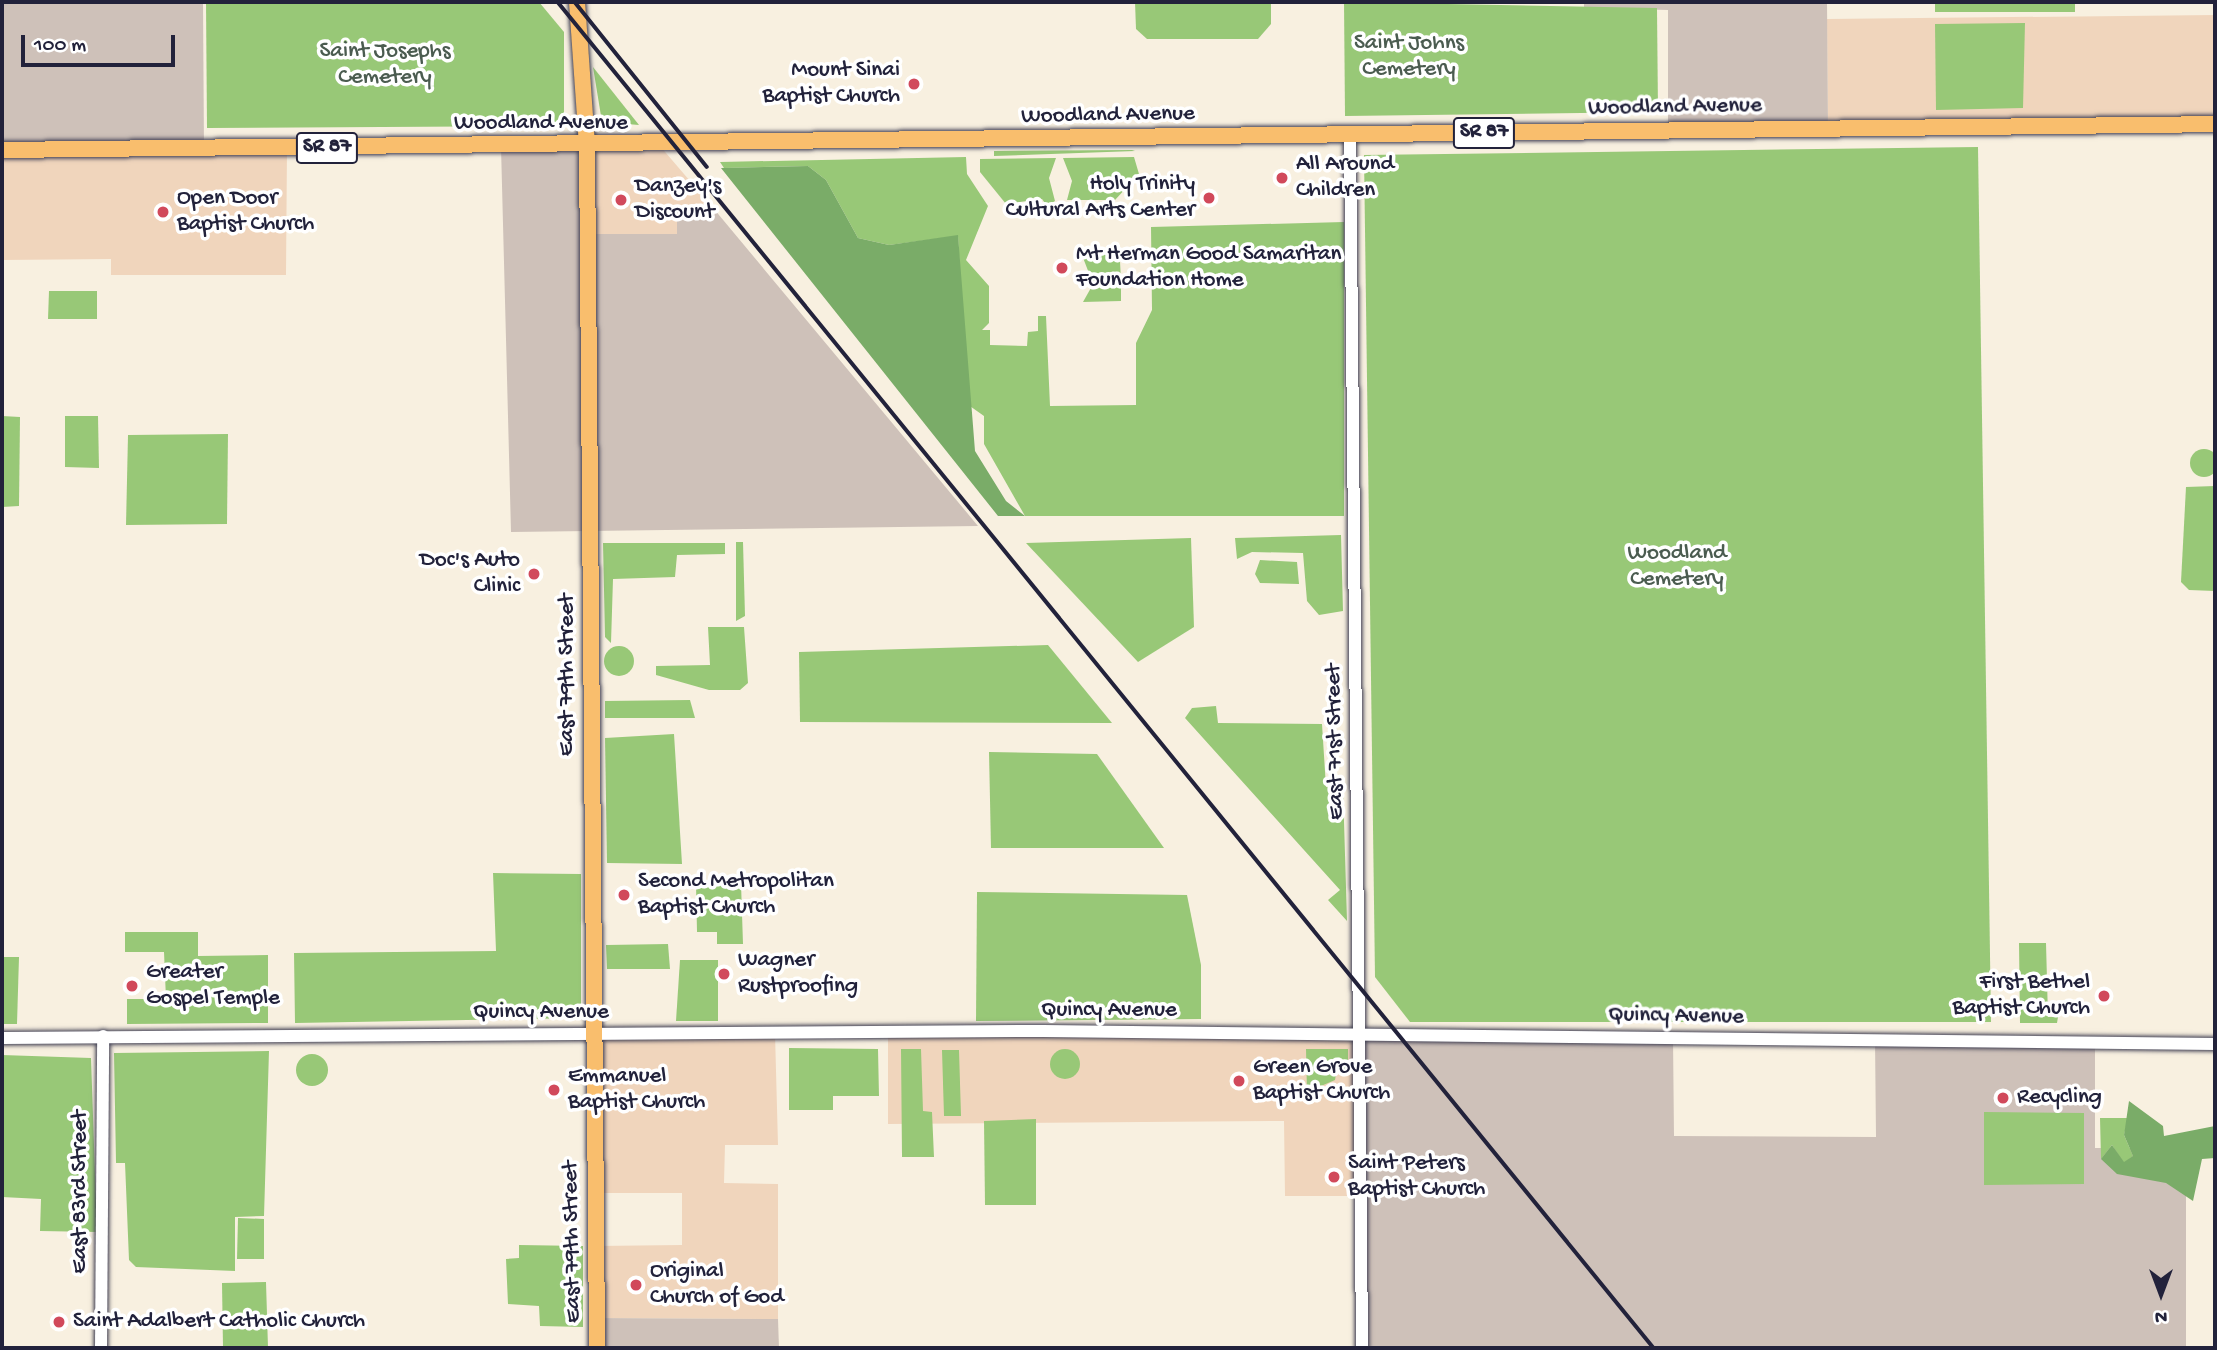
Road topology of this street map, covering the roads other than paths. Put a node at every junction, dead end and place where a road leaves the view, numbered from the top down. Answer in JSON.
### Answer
{"nodes":[{"id":1,"x":577,"y":2,"type":"edge"},
{"id":2,"x":2215,"y":124,"type":"edge"},
{"id":3,"x":1350,"y":135,"type":"junction"},
{"id":4,"x":587,"y":146,"type":"junction"},
{"id":5,"x":2,"y":150,"type":"edge"},
{"id":6,"x":592,"y":1034,"type":"junction"},
{"id":7,"x":1360,"y":1034,"type":"junction"},
{"id":8,"x":103,"y":1036,"type":"junction"},
{"id":9,"x":2,"y":1038,"type":"edge"},
{"id":10,"x":2215,"y":1044,"type":"edge"},
{"id":11,"x":101,"y":1348,"type":"edge"},
{"id":12,"x":597,"y":1348,"type":"edge"},
{"id":13,"x":1362,"y":1348,"type":"edge"}],
"edges":[{"from":1,"to":4,"type":"main road","name":"East 79th Street"},
{"from":2,"to":3,"type":"main road","name":"Woodland Avenue","number":"SR 87"},
{"from":3,"to":4,"type":"main road","name":"Woodland Avenue","number":"SR 87"},
{"from":3,"to":7,"type":"street","name":"East 71st Street"},
{"from":4,"to":5,"type":"main road","name":"Woodland Avenue","number":"SR 87"},
{"from":4,"to":6,"type":"main road","name":"East 79th Street"},
{"from":6,"to":7,"type":"street","name":"Quincy Avenue"},
{"from":6,"to":8,"type":"street","name":"Quincy Avenue"},
{"from":6,"to":12,"type":"main road","name":"East 79th Street"},
{"from":7,"to":10,"type":"street","name":"Quincy Avenue"},
{"from":7,"to":13,"type":"street","name":"East 71st Street"},
{"from":8,"to":9,"type":"street","name":"Quincy Avenue"},
{"from":8,"to":11,"type":"street","name":"East 83rd Street"}]}
